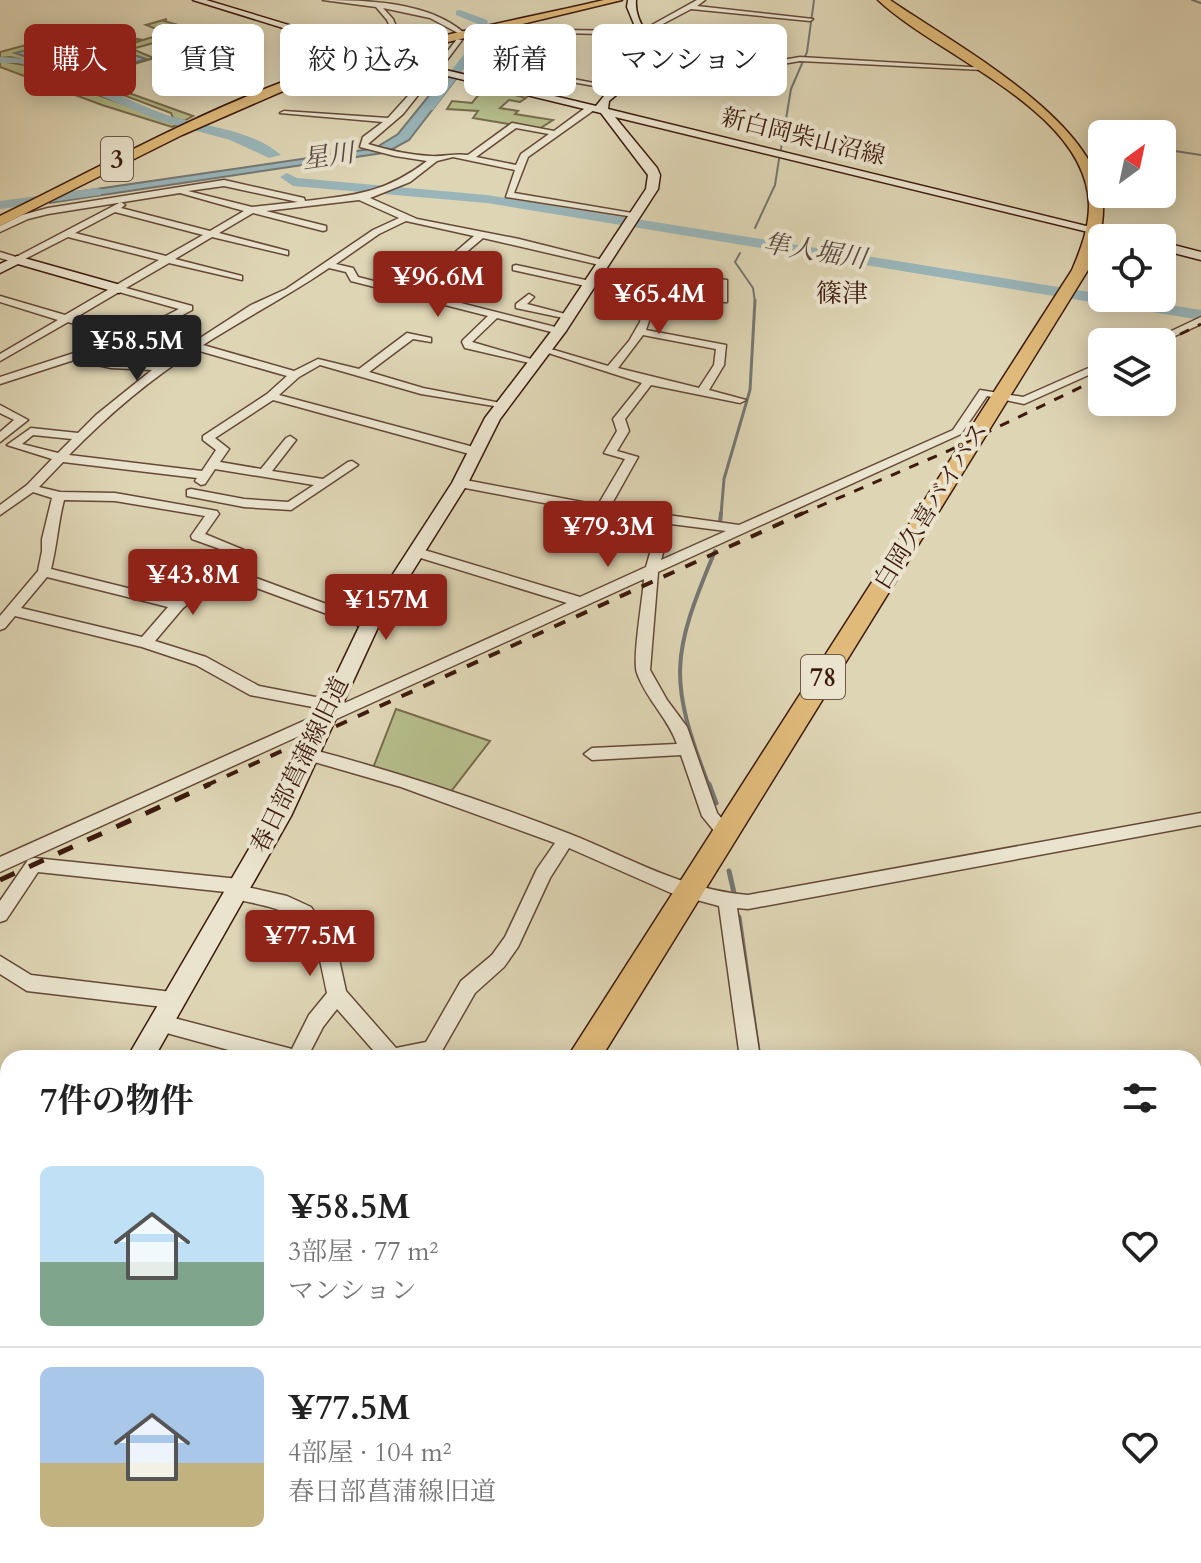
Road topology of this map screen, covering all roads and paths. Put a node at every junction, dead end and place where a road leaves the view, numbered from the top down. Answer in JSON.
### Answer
{"nodes":[{"id":1,"x":197,"y":0,"type":"edge"},
{"id":2,"x":326,"y":0,"type":"edge"},
{"id":3,"x":607,"y":0,"type":"edge"},
{"id":4,"x":617,"y":0,"type":"edge"},
{"id":5,"x":632,"y":0,"type":"edge"},
{"id":6,"x":702,"y":0,"type":"edge"},
{"id":7,"x":883,"y":0,"type":"edge"},
{"id":8,"x":692,"y":7,"type":"junction"},
{"id":9,"x":379,"y":8,"type":"junction"},
{"id":10,"x":810,"y":19,"type":"dead end"},
{"id":11,"x":280,"y":24,"type":"edge"},
{"id":12,"x":392,"y":24,"type":"edge"},
{"id":13,"x":513,"y":24,"type":"edge"},
{"id":14,"x":514,"y":24,"type":"edge"},
{"id":15,"x":638,"y":24,"type":"edge"},
{"id":16,"x":656,"y":24,"type":"edge"},
{"id":17,"x":592,"y":32,"type":"edge"},
{"id":18,"x":463,"y":35,"type":"junction"},
{"id":19,"x":448,"y":38,"type":"edge"},
{"id":20,"x":448,"y":54,"type":"edge"},
{"id":21,"x":787,"y":62,"type":"edge"},
{"id":22,"x":983,"y":68,"type":"junction"},
{"id":23,"x":448,"y":73,"type":"edge"},
{"id":24,"x":592,"y":84,"type":"edge"},
{"id":25,"x":280,"y":87,"type":"edge"},
{"id":26,"x":412,"y":96,"type":"edge"},
{"id":27,"x":608,"y":96,"type":"edge"},
{"id":28,"x":596,"y":109,"type":"junction"},
{"id":29,"x":284,"y":113,"type":"dead end"},
{"id":30,"x":391,"y":120,"type":"junction"},
{"id":31,"x":192,"y":125,"type":"junction"},
{"id":32,"x":555,"y":133,"type":"junction"},
{"id":33,"x":471,"y":157,"type":"junction"},
{"id":34,"x":434,"y":159,"type":"junction"},
{"id":35,"x":519,"y":168,"type":"junction"},
{"id":36,"x":179,"y":190,"type":"junction"},
{"id":37,"x":132,"y":197,"type":"junction"},
{"id":38,"x":360,"y":197,"type":"junction"},
{"id":39,"x":310,"y":203,"type":"junction"},
{"id":40,"x":114,"y":209,"type":"junction"},
{"id":41,"x":252,"y":210,"type":"junction"},
{"id":42,"x":405,"y":218,"type":"junction"},
{"id":43,"x":631,"y":218,"type":"junction"},
{"id":44,"x":5,"y":219,"type":"edge"},
{"id":45,"x":1096,"y":224,"type":"edge"},
{"id":46,"x":323,"y":228,"type":"dead end"},
{"id":47,"x":1088,"y":228,"type":"edge"},
{"id":48,"x":67,"y":234,"type":"junction"},
{"id":49,"x":212,"y":234,"type":"junction"},
{"id":50,"x":482,"y":234,"type":"junction"},
{"id":51,"x":1176,"y":250,"type":"edge"},
{"id":52,"x":1088,"y":251,"type":"edge"},
{"id":53,"x":285,"y":253,"type":"dead end"},
{"id":54,"x":0,"y":255,"type":"edge"},
{"id":55,"x":1201,"y":256,"type":"edge"},
{"id":56,"x":17,"y":260,"type":"junction"},
{"id":57,"x":167,"y":260,"type":"junction"},
{"id":58,"x":329,"y":265,"type":"junction"},
{"id":59,"x":516,"y":268,"type":"dead end"},
{"id":60,"x":0,"y":269,"type":"edge"},
{"id":61,"x":597,"y":273,"type":"junction"},
{"id":62,"x":239,"y":278,"type":"dead end"},
{"id":63,"x":651,"y":280,"type":"junction"},
{"id":64,"x":119,"y":289,"type":"junction"},
{"id":65,"x":529,"y":297,"type":"dead end"},
{"id":66,"x":652,"y":297,"type":"junction"},
{"id":67,"x":0,"y":299,"type":"edge"},
{"id":68,"x":441,"y":302,"type":"junction"},
{"id":69,"x":494,"y":316,"type":"junction"},
{"id":70,"x":67,"y":319,"type":"junction"},
{"id":71,"x":1201,"y":320,"type":"edge"},
{"id":72,"x":564,"y":324,"type":"junction"},
{"id":73,"x":1176,"y":331,"type":"edge"},
{"id":74,"x":642,"y":332,"type":"junction"},
{"id":75,"x":131,"y":338,"type":"junction"},
{"id":76,"x":427,"y":340,"type":"dead end"},
{"id":77,"x":195,"y":346,"type":"junction"},
{"id":78,"x":0,"y":347,"type":"edge"},
{"id":79,"x":12,"y":351,"type":"junction"},
{"id":80,"x":70,"y":356,"type":"junction"},
{"id":81,"x":539,"y":357,"type":"junction"},
{"id":82,"x":0,"y":358,"type":"edge"},
{"id":83,"x":162,"y":367,"type":"junction"},
{"id":84,"x":611,"y":369,"type":"junction"},
{"id":85,"x":1088,"y":371,"type":"edge"},
{"id":86,"x":362,"y":372,"type":"junction"},
{"id":87,"x":295,"y":375,"type":"junction"},
{"id":88,"x":0,"y":381,"type":"edge"},
{"id":89,"x":649,"y":381,"type":"junction"},
{"id":90,"x":702,"y":393,"type":"junction"},
{"id":91,"x":1000,"y":395,"type":"junction"},
{"id":92,"x":271,"y":396,"type":"junction"},
{"id":93,"x":740,"y":400,"type":"dead end"},
{"id":94,"x":502,"y":406,"type":"junction"},
{"id":95,"x":1,"y":409,"type":"edge"},
{"id":96,"x":81,"y":437,"type":"junction"},
{"id":97,"x":0,"y":438,"type":"edge"},
{"id":98,"x":290,"y":440,"type":"dead end"},
{"id":99,"x":477,"y":452,"type":"junction"},
{"id":100,"x":61,"y":458,"type":"junction"},
{"id":101,"x":352,"y":465,"type":"dead end"},
{"id":102,"x":209,"y":470,"type":"junction"},
{"id":103,"x":265,"y":472,"type":"junction"},
{"id":104,"x":325,"y":483,"type":"junction"},
{"id":105,"x":460,"y":483,"type":"junction"},
{"id":106,"x":31,"y":488,"type":"junction"},
{"id":107,"x":191,"y":493,"type":"junction"},
{"id":108,"x":59,"y":496,"type":"junction"},
{"id":109,"x":181,"y":508,"type":"junction"},
{"id":110,"x":602,"y":510,"type":"junction"},
{"id":111,"x":0,"y":511,"type":"edge"},
{"id":112,"x":666,"y":520,"type":"junction"},
{"id":113,"x":741,"y":529,"type":"junction"},
{"id":114,"x":416,"y":552,"type":"junction"},
{"id":115,"x":221,"y":570,"type":"junction"},
{"id":116,"x":652,"y":570,"type":"junction"},
{"id":117,"x":44,"y":572,"type":"junction"},
{"id":118,"x":580,"y":602,"type":"junction"},
{"id":119,"x":178,"y":605,"type":"junction"},
{"id":120,"x":13,"y":611,"type":"junction"},
{"id":121,"x":0,"y":625,"type":"edge"},
{"id":122,"x":370,"y":625,"type":"junction"},
{"id":123,"x":145,"y":643,"type":"junction"},
{"id":124,"x":328,"y":711,"type":"junction"},
{"id":125,"x":687,"y":749,"type":"junction"},
{"id":126,"x":592,"y":754,"type":"dead end"},
{"id":127,"x":310,"y":755,"type":"junction"},
{"id":128,"x":1201,"y":819,"type":"edge"},
{"id":129,"x":725,"y":832,"type":"junction"},
{"id":130,"x":566,"y":840,"type":"junction"},
{"id":131,"x":0,"y":865,"type":"edge"},
{"id":132,"x":237,"y":889,"type":"junction"},
{"id":133,"x":688,"y":890,"type":"junction"},
{"id":134,"x":727,"y":902,"type":"junction"},
{"id":135,"x":0,"y":915,"type":"edge"},
{"id":136,"x":0,"y":964,"type":"edge"},
{"id":137,"x":337,"y":995,"type":"junction"},
{"id":138,"x":172,"y":1000,"type":"junction"},
{"id":139,"x":159,"y":1023,"type":"junction"},
{"id":140,"x":144,"y":1050,"type":"edge"},
{"id":141,"x":263,"y":1050,"type":"edge"},
{"id":142,"x":299,"y":1050,"type":"edge"},
{"id":143,"x":385,"y":1050,"type":"edge"},
{"id":144,"x":432,"y":1050,"type":"edge"},
{"id":145,"x":588,"y":1050,"type":"edge"},
{"id":146,"x":749,"y":1050,"type":"edge"}],
"edges":[{"from":1,"to":11,"type":"street"},
{"from":2,"to":9,"type":"street"},
{"from":3,"to":13,"type":"main road","number":"3"},
{"from":4,"to":14,"type":"main road","number":"3"},
{"from":5,"to":15,"type":"street"},
{"from":6,"to":8,"type":"street"},
{"from":7,"to":22,"type":"main road","name":"白岡久喜バイパス","number":"78"},
{"from":8,"to":10,"type":"street"},
{"from":8,"to":16,"type":"street"},
{"from":9,"to":12,"type":"street"},
{"from":9,"to":18,"type":"street"},
{"from":17,"to":24,"type":"street"},
{"from":18,"to":19,"type":"main road","number":"3"},
{"from":18,"to":20,"type":"street"},
{"from":21,"to":22,"type":"street"},
{"from":22,"to":45,"type":"main road","name":"白岡久喜バイパス","number":"78"},
{"from":23,"to":28,"type":"street","name":"新白岡柴山沼線"},
{"from":25,"to":31,"type":"main road","number":"3"},
{"from":26,"to":30,"type":"street"},
{"from":27,"to":28,"type":"street"},
{"from":28,"to":32,"type":"street"},
{"from":28,"to":43,"type":"street","name":"春日部菖蒲線旧道"},
{"from":28,"to":47,"type":"street","name":"新白岡柴山沼線"},
{"from":29,"to":30,"type":"street"},
{"from":30,"to":34,"type":"street"},
{"from":31,"to":44,"type":"main road","number":"3"},
{"from":31,"to":44,"type":"main road","number":"3"},
{"from":32,"to":33,"type":"street"},
{"from":32,"to":35,"type":"street"},
{"from":33,"to":34,"type":"street"},
{"from":33,"to":35,"type":"street"},
{"from":34,"to":38,"type":"street"},
{"from":35,"to":43,"type":"street"},
{"from":36,"to":37,"type":"street"},
{"from":36,"to":39,"type":"street"},
{"from":36,"to":41,"type":"street"},
{"from":37,"to":40,"type":"street"},
{"from":37,"to":44,"type":"street"},
{"from":38,"to":39,"type":"street"},
{"from":38,"to":42,"type":"street"},
{"from":39,"to":41,"type":"street"},
{"from":40,"to":48,"type":"street"},
{"from":40,"to":49,"type":"street"},
{"from":41,"to":46,"type":"street"},
{"from":41,"to":49,"type":"street"},
{"from":42,"to":50,"type":"street"},
{"from":42,"to":58,"type":"street"},
{"from":43,"to":61,"type":"street","name":"春日部菖蒲線旧道"},
{"from":48,"to":56,"type":"street"},
{"from":48,"to":57,"type":"street"},
{"from":49,"to":53,"type":"street"},
{"from":49,"to":57,"type":"street"},
{"from":50,"to":61,"type":"street"},
{"from":50,"to":68,"type":"street"},
{"from":51,"to":55,"type":"street"},
{"from":52,"to":91,"type":"main road","name":"白岡久喜バイパス","number":"78"},
{"from":54,"to":56,"type":"street"},
{"from":56,"to":60,"type":"street"},
{"from":56,"to":64,"type":"street"},
{"from":57,"to":62,"type":"street"},
{"from":57,"to":64,"type":"street"},
{"from":58,"to":68,"type":"street"},
{"from":58,"to":77,"type":"street"},
{"from":59,"to":61,"type":"street"},
{"from":61,"to":63,"type":"street"},
{"from":61,"to":72,"type":"street","name":"春日部菖蒲線旧道"},
{"from":63,"to":66,"type":"street"},
{"from":63,"to":66,"type":"street"},
{"from":64,"to":70,"type":"street"},
{"from":64,"to":75,"type":"street"},
{"from":65,"to":72,"type":"street"},
{"from":66,"to":74,"type":"street"},
{"from":67,"to":70,"type":"street"},
{"from":68,"to":69,"type":"street"},
{"from":69,"to":72,"type":"street"},
{"from":69,"to":81,"type":"street"},
{"from":70,"to":75,"type":"street"},
{"from":70,"to":79,"type":"street"},
{"from":71,"to":73,"type":"street"},
{"from":72,"to":81,"type":"street","name":"春日部菖蒲線旧道"},
{"from":74,"to":84,"type":"street"},
{"from":74,"to":90,"type":"street"},
{"from":75,"to":80,"type":"street"},
{"from":76,"to":86,"type":"street"},
{"from":77,"to":83,"type":"street"},
{"from":77,"to":87,"type":"street"},
{"from":78,"to":79,"type":"street"},
{"from":79,"to":82,"type":"street"},
{"from":80,"to":83,"type":"street"},
{"from":80,"to":88,"type":"street"},
{"from":81,"to":84,"type":"street"},
{"from":81,"to":94,"type":"street","name":"春日部菖蒲線旧道"},
{"from":83,"to":96,"type":"street"},
{"from":84,"to":89,"type":"street"},
{"from":85,"to":91,"type":"street"},
{"from":86,"to":87,"type":"street"},
{"from":86,"to":94,"type":"street"},
{"from":87,"to":92,"type":"street"},
{"from":89,"to":90,"type":"street"},
{"from":89,"to":110,"type":"street"},
{"from":90,"to":93,"type":"street"},
{"from":91,"to":113,"type":"street"},
{"from":91,"to":129,"type":"main road","name":"白岡久喜バイパス","number":"78"},
{"from":92,"to":99,"type":"street"},
{"from":92,"to":102,"type":"street"},
{"from":94,"to":99,"type":"street","name":"春日部菖蒲線旧道"},
{"from":95,"to":97,"type":"street"},
{"from":96,"to":100,"type":"street"},
{"from":96,"to":100,"type":"street"},
{"from":98,"to":103,"type":"street"},
{"from":99,"to":105,"type":"street","name":"春日部菖蒲線旧道"},
{"from":100,"to":102,"type":"street"},
{"from":100,"to":106,"type":"street"},
{"from":101,"to":104,"type":"street"},
{"from":102,"to":103,"type":"street"},
{"from":102,"to":107,"type":"street"},
{"from":103,"to":104,"type":"street"},
{"from":104,"to":107,"type":"street"},
{"from":105,"to":110,"type":"street"},
{"from":105,"to":114,"type":"street","name":"春日部菖蒲線旧道"},
{"from":106,"to":108,"type":"street"},
{"from":106,"to":111,"type":"street"},
{"from":107,"to":109,"type":"street"},
{"from":108,"to":109,"type":"street"},
{"from":108,"to":117,"type":"street"},
{"from":109,"to":115,"type":"street"},
{"from":110,"to":112,"type":"street"},
{"from":112,"to":113,"type":"street"},
{"from":112,"to":116,"type":"street"},
{"from":113,"to":116,"type":"street"},
{"from":114,"to":118,"type":"street"},
{"from":114,"to":122,"type":"street","name":"春日部菖蒲線旧道"},
{"from":115,"to":119,"type":"street"},
{"from":115,"to":122,"type":"street"},
{"from":116,"to":118,"type":"street"},
{"from":116,"to":125,"type":"street"},
{"from":117,"to":119,"type":"street"},
{"from":117,"to":120,"type":"street"},
{"from":118,"to":124,"type":"street"},
{"from":119,"to":123,"type":"street"},
{"from":120,"to":121,"type":"street"},
{"from":120,"to":123,"type":"street"},
{"from":122,"to":124,"type":"street","name":"春日部菖蒲線旧道"},
{"from":123,"to":124,"type":"street"},
{"from":124,"to":127,"type":"street","name":"春日部菖蒲線旧道"},
{"from":124,"to":131,"type":"street"},
{"from":125,"to":126,"type":"street"},
{"from":125,"to":129,"type":"street"},
{"from":127,"to":130,"type":"street"},
{"from":127,"to":132,"type":"street","name":"春日部菖蒲線旧道"},
{"from":128,"to":134,"type":"street"},
{"from":129,"to":133,"type":"main road","name":"白岡久喜バイパス","number":"78"},
{"from":130,"to":133,"type":"street"},
{"from":130,"to":144,"type":"street"},
{"from":132,"to":135,"type":"street"},
{"from":132,"to":137,"type":"street"},
{"from":132,"to":138,"type":"street","name":"春日部菖蒲線旧道"},
{"from":133,"to":134,"type":"street"},
{"from":133,"to":145,"type":"main road","name":"白岡久喜バイパス","number":"78"},
{"from":134,"to":146,"type":"street"},
{"from":136,"to":138,"type":"street"},
{"from":137,"to":142,"type":"street"},
{"from":137,"to":143,"type":"street"},
{"from":138,"to":139,"type":"street","name":"春日部菖蒲線旧道"},
{"from":139,"to":140,"type":"street","name":"春日部菖蒲線旧道"},
{"from":139,"to":141,"type":"street"}]}
